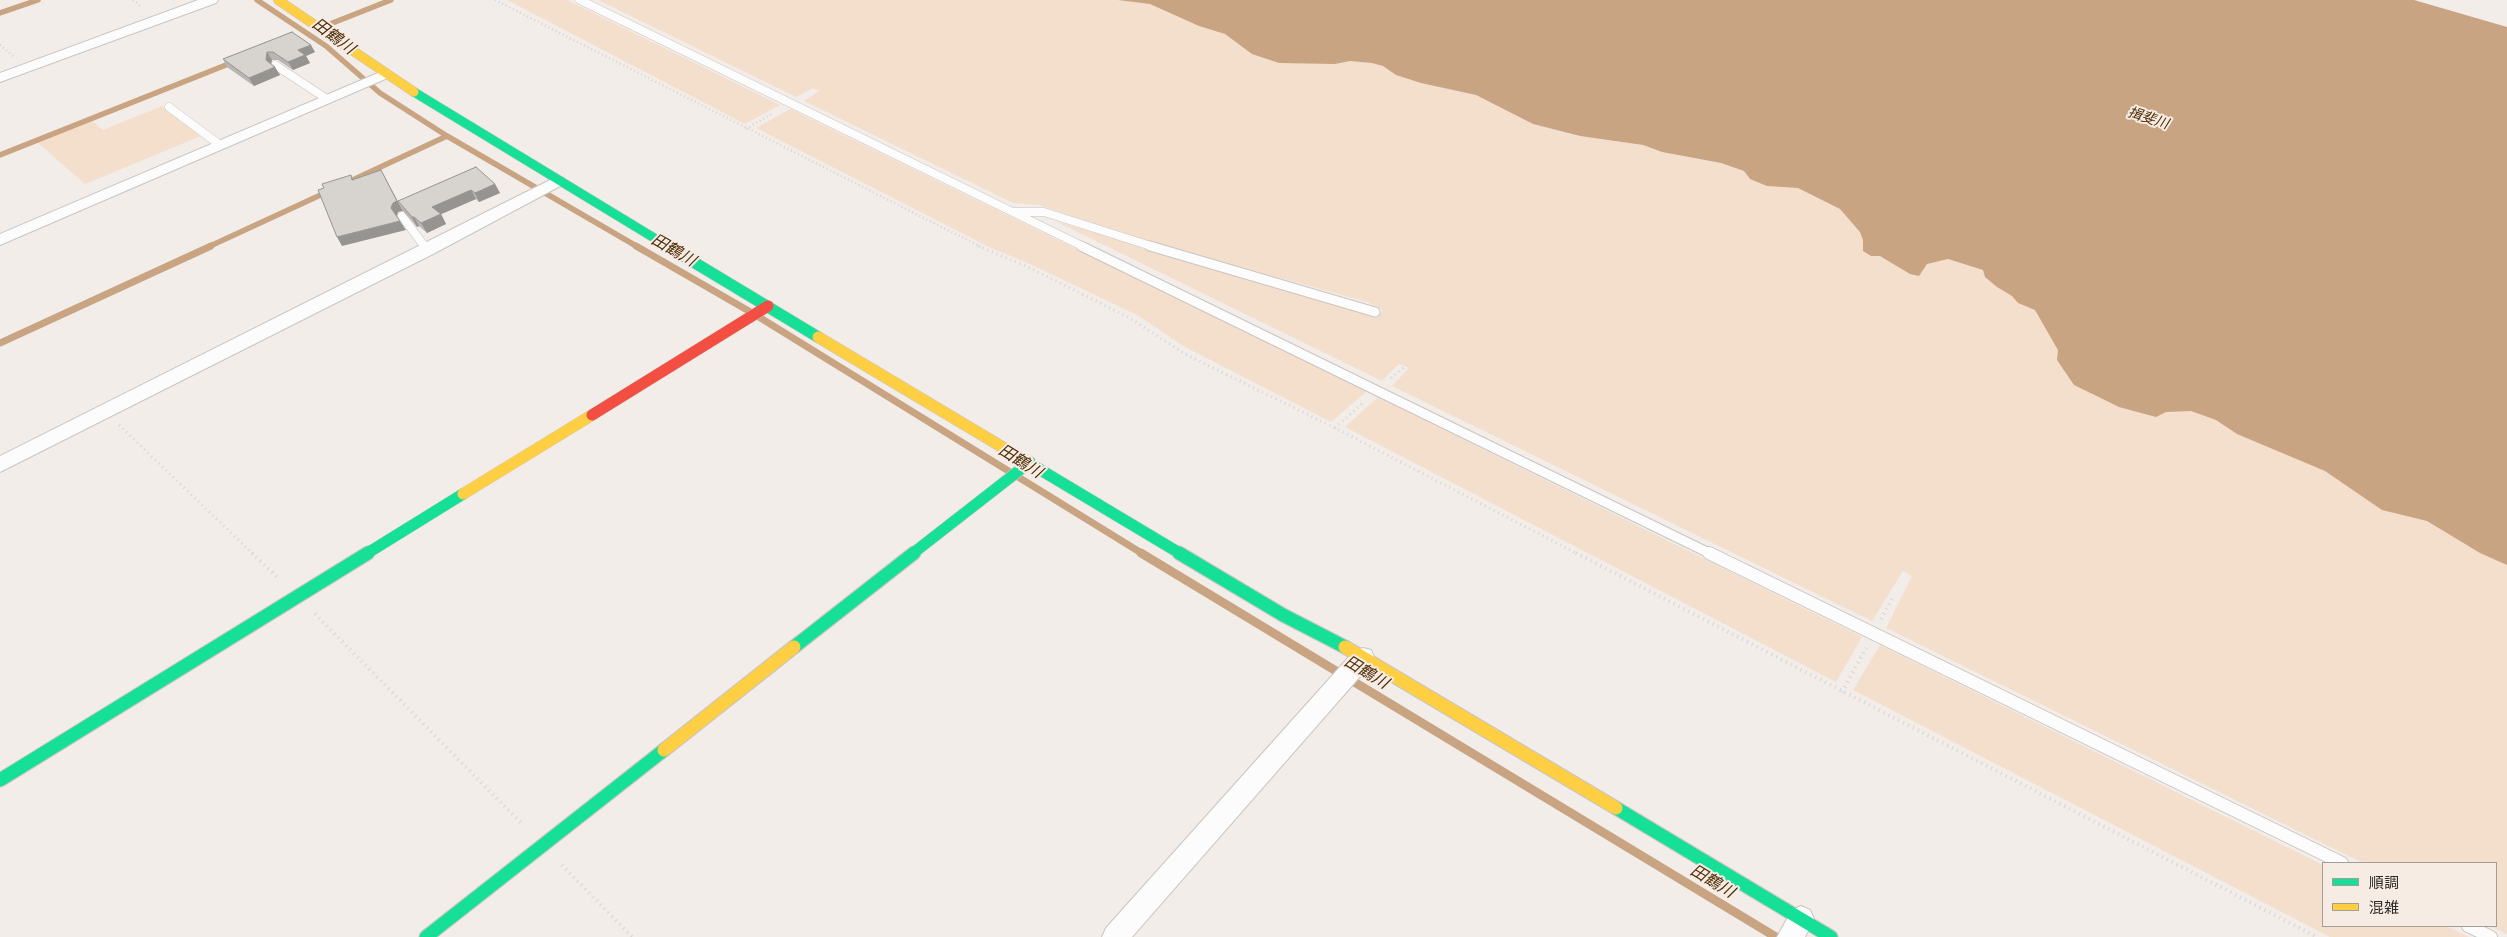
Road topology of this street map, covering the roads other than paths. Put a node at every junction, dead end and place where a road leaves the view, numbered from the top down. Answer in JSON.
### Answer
{"nodes":[{"id":1,"x":211,"y":0,"type":"edge"},
{"id":2,"x":278,"y":0,"type":"edge"},
{"id":3,"x":580,"y":0,"type":"edge"},
{"id":4,"x":275,"y":65,"type":"edge"},
{"id":5,"x":382,"y":75,"type":"junction"},
{"id":6,"x":0,"y":78,"type":"edge"},
{"id":7,"x":326,"y":99,"type":"junction"},
{"id":8,"x":169,"y":107,"type":"dead end"},
{"id":9,"x":220,"y":145,"type":"junction"},
{"id":10,"x":555,"y":182,"type":"junction"},
{"id":11,"x":1011,"y":212,"type":"junction"},
{"id":12,"x":402,"y":216,"type":"edge"},
{"id":13,"x":0,"y":240,"type":"edge"},
{"id":14,"x":427,"y":250,"type":"junction"},
{"id":15,"x":766,"y":308,"type":"junction"},
{"id":16,"x":1375,"y":312,"type":"dead end"},
{"id":17,"x":1028,"y":464,"type":"junction"},
{"id":18,"x":0,"y":465,"type":"edge"},
{"id":19,"x":1360,"y":660,"type":"junction"},
{"id":20,"x":0,"y":780,"type":"edge"},
{"id":21,"x":2340,"y":862,"type":"edge"},
{"id":22,"x":1796,"y":927,"type":"edge"},
{"id":23,"x":2470,"y":927,"type":"edge"},
{"id":24,"x":426,"y":937,"type":"edge"},
{"id":25,"x":1114,"y":937,"type":"edge"},
{"id":26,"x":1831,"y":937,"type":"edge"},
{"id":27,"x":2491,"y":937,"type":"edge"}],
"edges":[{"from":1,"to":6,"type":"street"},
{"from":2,"to":5,"type":"street"},
{"from":3,"to":11,"type":"lane"},
{"from":4,"to":7,"type":"lane"},
{"from":5,"to":7,"type":"street"},
{"from":5,"to":10,"type":"street"},
{"from":7,"to":9,"type":"street"},
{"from":8,"to":9,"type":"lane"},
{"from":9,"to":13,"type":"street"},
{"from":10,"to":14,"type":"street"},
{"from":10,"to":15,"type":"street"},
{"from":11,"to":16,"type":"lane"},
{"from":11,"to":21,"type":"lane"},
{"from":12,"to":14,"type":"lane"},
{"from":14,"to":18,"type":"street"},
{"from":15,"to":17,"type":"street"},
{"from":15,"to":20,"type":"street"},
{"from":17,"to":19,"type":"street"},
{"from":17,"to":24,"type":"street"},
{"from":19,"to":22,"type":"street"},
{"from":19,"to":25,"type":"street"},
{"from":22,"to":26,"type":"street"},
{"from":23,"to":27,"type":"lane"}]}
